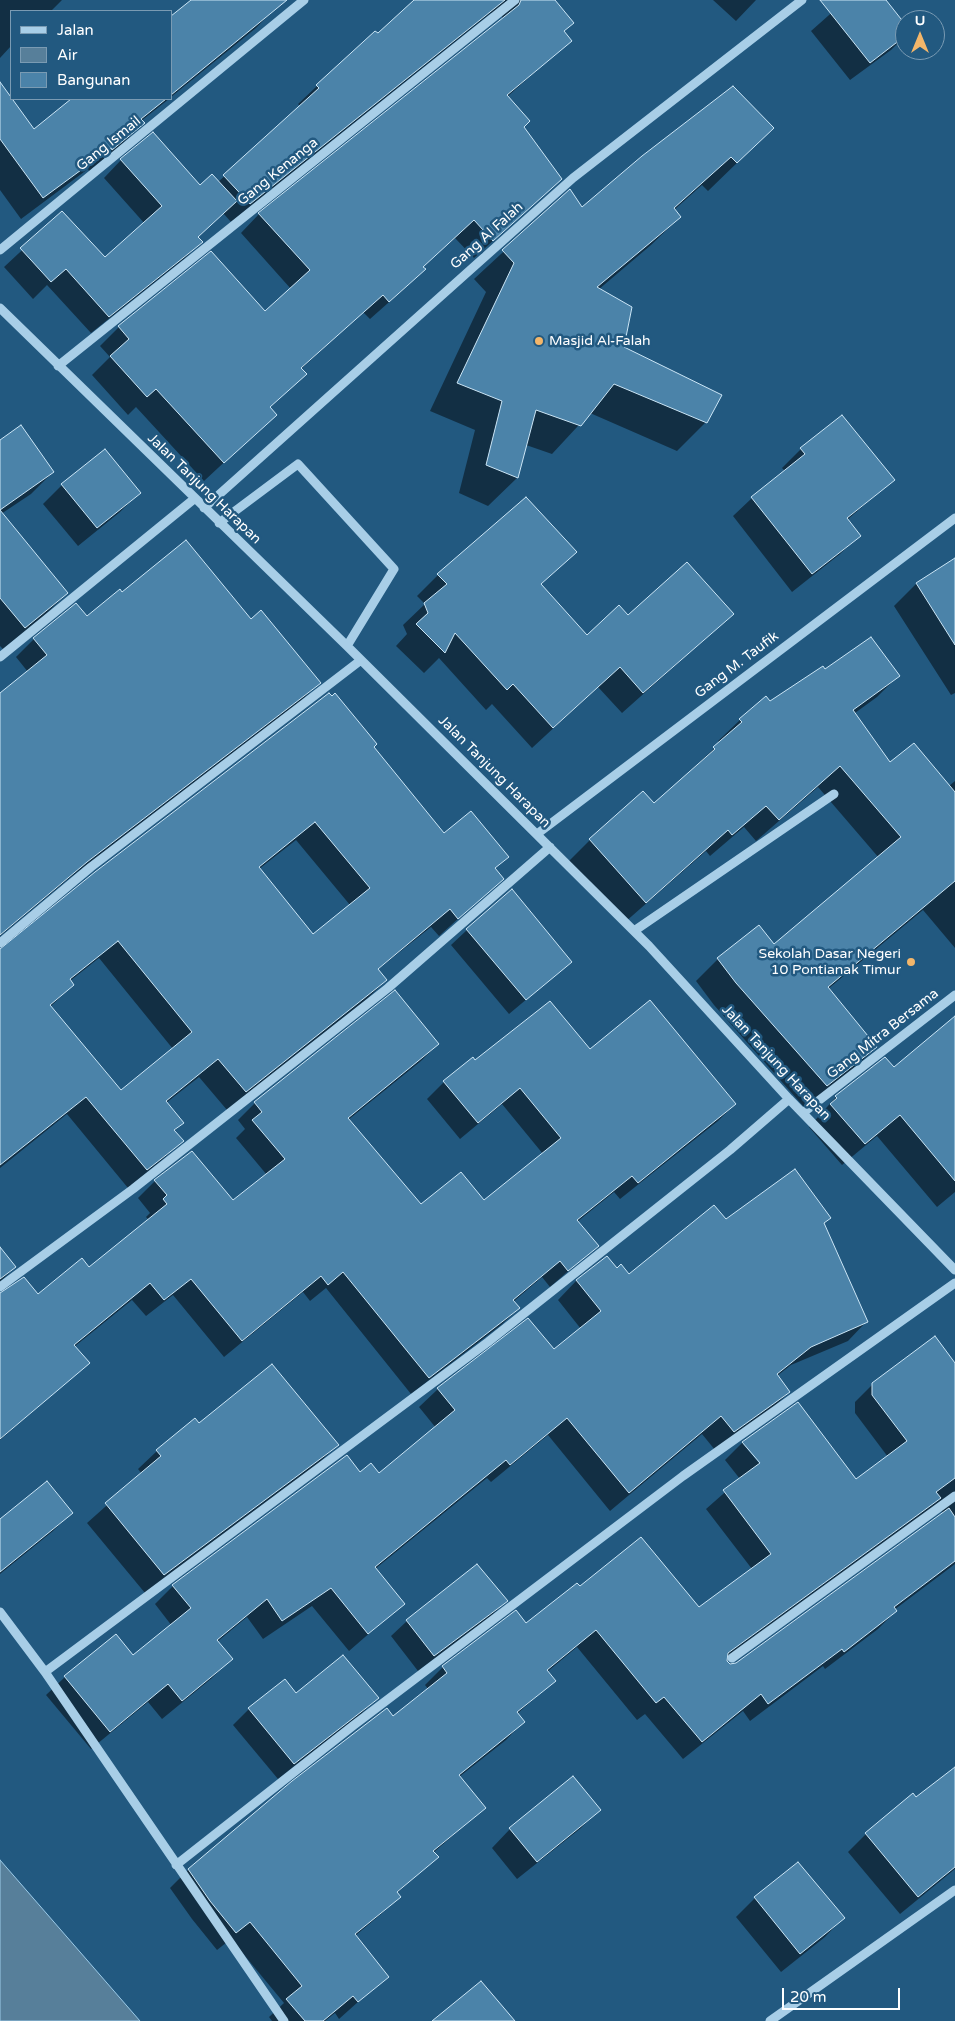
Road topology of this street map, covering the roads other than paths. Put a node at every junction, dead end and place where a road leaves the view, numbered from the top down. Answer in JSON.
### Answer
{"nodes":[{"id":1,"x":304,"y":0,"type":"edge"},
{"id":2,"x":515,"y":0,"type":"edge"},
{"id":3,"x":802,"y":0,"type":"edge"},
{"id":4,"x":0,"y":250,"type":"edge"},
{"id":5,"x":0,"y":308,"type":"edge"},
{"id":6,"x":58,"y":366,"type":"junction"},
{"id":7,"x":194,"y":498,"type":"junction"},
{"id":8,"x":204,"y":508,"type":"junction"},
{"id":9,"x":955,"y":518,"type":"edge"},
{"id":10,"x":219,"y":523,"type":"junction"},
{"id":11,"x":347,"y":646,"type":"junction"},
{"id":12,"x":0,"y":658,"type":"edge"},
{"id":13,"x":361,"y":660,"type":"junction"},
{"id":14,"x":834,"y":794,"type":"dead end"},
{"id":15,"x":537,"y":834,"type":"junction"},
{"id":16,"x":550,"y":847,"type":"junction"},
{"id":17,"x":634,"y":931,"type":"junction"},
{"id":18,"x":0,"y":943,"type":"edge"},
{"id":19,"x":955,"y":995,"type":"edge"},
{"id":20,"x":789,"y":1100,"type":"junction"},
{"id":21,"x":804,"y":1112,"type":"junction"},
{"id":22,"x":955,"y":1270,"type":"edge"},
{"id":23,"x":955,"y":1283,"type":"edge"},
{"id":24,"x":0,"y":1287,"type":"edge"},
{"id":25,"x":955,"y":1496,"type":"edge"},
{"id":26,"x":0,"y":1612,"type":"edge"},
{"id":27,"x":732,"y":1658,"type":"dead end"},
{"id":28,"x":45,"y":1672,"type":"junction"},
{"id":29,"x":176,"y":1865,"type":"junction"},
{"id":30,"x":955,"y":1890,"type":"edge"},
{"id":31,"x":284,"y":2021,"type":"edge"},
{"id":32,"x":770,"y":2021,"type":"edge"}],
"edges":[{"from":1,"to":4,"type":"street","name":"Gang Ismail"},
{"from":2,"to":6,"type":"street","name":"Gang Kenanga"},
{"from":3,"to":8,"type":"street","name":"Gang Al Falah"},
{"from":5,"to":6,"type":"street","name":"Jalan Tanjung Harapan"},
{"from":6,"to":7,"type":"street","name":"Jalan Tanjung Harapan"},
{"from":7,"to":8,"type":"street","name":"Jalan Tanjung Harapan"},
{"from":7,"to":12,"type":"street"},
{"from":8,"to":10,"type":"street","name":"Jalan Tanjung Harapan"},
{"from":9,"to":15,"type":"street","name":"Gang M. Taufik"},
{"from":10,"to":11,"type":"street","name":"Jalan Tanjung Harapan"},
{"from":10,"to":11,"type":"street"},
{"from":11,"to":13,"type":"street","name":"Jalan Tanjung Harapan"},
{"from":13,"to":15,"type":"street","name":"Jalan Tanjung Harapan"},
{"from":13,"to":18,"type":"street"},
{"from":14,"to":17,"type":"street"},
{"from":15,"to":16,"type":"street","name":"Jalan Tanjung Harapan"},
{"from":16,"to":17,"type":"street","name":"Jalan Tanjung Harapan"},
{"from":16,"to":24,"type":"street"},
{"from":17,"to":20,"type":"street","name":"Jalan Tanjung Harapan"},
{"from":19,"to":21,"type":"street","name":"Gang Mitra Bersama"},
{"from":20,"to":21,"type":"street","name":"Jalan Tanjung Harapan"},
{"from":20,"to":28,"type":"street"},
{"from":21,"to":22,"type":"street","name":"Jalan Tanjung Harapan"},
{"from":23,"to":29,"type":"street"},
{"from":25,"to":27,"type":"street"},
{"from":26,"to":28,"type":"street"},
{"from":28,"to":29,"type":"street"},
{"from":29,"to":31,"type":"street"},
{"from":30,"to":32,"type":"street"}]}
